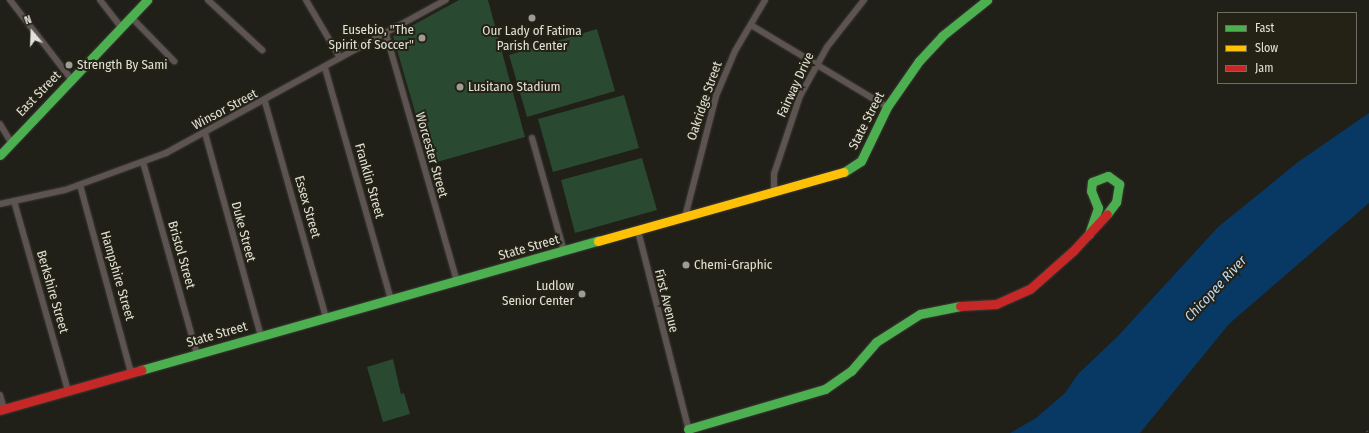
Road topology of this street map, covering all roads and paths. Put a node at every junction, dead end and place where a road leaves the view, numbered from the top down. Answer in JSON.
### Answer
{"nodes":[{"id":1,"x":10,"y":0,"type":"edge"},
{"id":2,"x":100,"y":0,"type":"edge"},
{"id":3,"x":147,"y":0,"type":"edge"},
{"id":4,"x":208,"y":0,"type":"edge"},
{"id":5,"x":306,"y":0,"type":"edge"},
{"id":6,"x":446,"y":0,"type":"edge"},
{"id":7,"x":765,"y":0,"type":"edge"},
{"id":8,"x":864,"y":0,"type":"edge"},
{"id":9,"x":987,"y":0,"type":"edge"},
{"id":10,"x":130,"y":17,"type":"junction"},
{"id":11,"x":751,"y":25,"type":"junction"},
{"id":12,"x":121,"y":27,"type":"junction"},
{"id":13,"x":386,"y":34,"type":"junction"},
{"id":14,"x":262,"y":50,"type":"dead end"},
{"id":15,"x":340,"y":58,"type":"junction"},
{"id":16,"x":174,"y":61,"type":"dead end"},
{"id":17,"x":815,"y":65,"type":"junction"},
{"id":18,"x":325,"y":68,"type":"junction"},
{"id":19,"x":71,"y":79,"type":"junction"},
{"id":20,"x":265,"y":102,"type":"junction"},
{"id":21,"x":887,"y":107,"type":"junction"},
{"id":22,"x":0,"y":124,"type":"edge"},
{"id":23,"x":205,"y":133,"type":"junction"},
{"id":24,"x":532,"y":138,"type":"dead end"},
{"id":25,"x":11,"y":142,"type":"junction"},
{"id":26,"x":0,"y":155,"type":"edge"},
{"id":27,"x":143,"y":162,"type":"junction"},
{"id":28,"x":80,"y":185,"type":"junction"},
{"id":29,"x":774,"y":190,"type":"junction"},
{"id":30,"x":14,"y":201,"type":"junction"},
{"id":31,"x":0,"y":204,"type":"edge"},
{"id":32,"x":685,"y":217,"type":"junction"},
{"id":33,"x":638,"y":231,"type":"junction"},
{"id":34,"x":1089,"y":234,"type":"junction"},
{"id":35,"x":564,"y":251,"type":"junction"},
{"id":36,"x":457,"y":281,"type":"junction"},
{"id":37,"x":391,"y":300,"type":"junction"},
{"id":38,"x":326,"y":318,"type":"junction"},
{"id":39,"x":261,"y":336,"type":"junction"},
{"id":40,"x":197,"y":354,"type":"junction"},
{"id":41,"x":131,"y":373,"type":"junction"},
{"id":42,"x":68,"y":390,"type":"junction"},
{"id":43,"x":0,"y":395,"type":"edge"},
{"id":44,"x":2,"y":409,"type":"edge"},
{"id":45,"x":689,"y":431,"type":"edge"}],
"edges":[{"from":1,"to":19,"type":"street"},
{"from":2,"to":12,"type":"street"},
{"from":3,"to":10,"type":"street","name":"East Street"},
{"from":4,"to":14,"type":"street"},
{"from":5,"to":15,"type":"street"},
{"from":6,"to":13,"type":"street","name":"Winsor Street"},
{"from":7,"to":11,"type":"street","name":"Oakridge Street"},
{"from":8,"to":17,"type":"street","name":"Fairway Drive"},
{"from":9,"to":21,"type":"street","name":"State Street"},
{"from":10,"to":12,"type":"street","name":"East Street"},
{"from":10,"to":16,"type":"street"},
{"from":11,"to":17,"type":"street"},
{"from":11,"to":32,"type":"street","name":"Oakridge Street"},
{"from":12,"to":19,"type":"street","name":"East Street"},
{"from":13,"to":15,"type":"street","name":"Winsor Street"},
{"from":13,"to":36,"type":"street","name":"Worcester Street"},
{"from":15,"to":18,"type":"street","name":"Winsor Street"},
{"from":17,"to":21,"type":"street"},
{"from":17,"to":29,"type":"street","name":"Fairway Drive"},
{"from":18,"to":20,"type":"street","name":"Winsor Street"},
{"from":18,"to":37,"type":"street","name":"Franklin Street"},
{"from":19,"to":25,"type":"street","name":"East Street"},
{"from":20,"to":23,"type":"street","name":"Winsor Street"},
{"from":20,"to":38,"type":"street","name":"Essex Street"},
{"from":21,"to":29,"type":"street","name":"State Street"},
{"from":22,"to":25,"type":"street"},
{"from":23,"to":27,"type":"street","name":"Winsor Street"},
{"from":23,"to":39,"type":"street","name":"Duke Street"},
{"from":24,"to":35,"type":"street"},
{"from":25,"to":26,"type":"street","name":"East Street"},
{"from":27,"to":28,"type":"street","name":"Winsor Street"},
{"from":27,"to":40,"type":"street","name":"Bristol Street"},
{"from":28,"to":30,"type":"street","name":"Winsor Street"},
{"from":28,"to":41,"type":"street","name":"Hampshire Street"},
{"from":29,"to":32,"type":"street","name":"State Street"},
{"from":30,"to":31,"type":"street","name":"Winsor Street"},
{"from":30,"to":42,"type":"street","name":"Berkshire Street"},
{"from":32,"to":33,"type":"street","name":"State Street"},
{"from":33,"to":35,"type":"street","name":"State Street"},
{"from":33,"to":45,"type":"street","name":"First Avenue"},
{"from":34,"to":34,"type":"street"},
{"from":34,"to":45,"type":"street"},
{"from":35,"to":36,"type":"street","name":"State Street"},
{"from":36,"to":37,"type":"street","name":"State Street"},
{"from":37,"to":38,"type":"street","name":"State Street"},
{"from":38,"to":39,"type":"street","name":"State Street"},
{"from":39,"to":40,"type":"street","name":"State Street"},
{"from":40,"to":41,"type":"street","name":"State Street"},
{"from":41,"to":42,"type":"street","name":"State Street"},
{"from":42,"to":44,"type":"street","name":"State Street"},
{"from":43,"to":44,"type":"street"}]}
